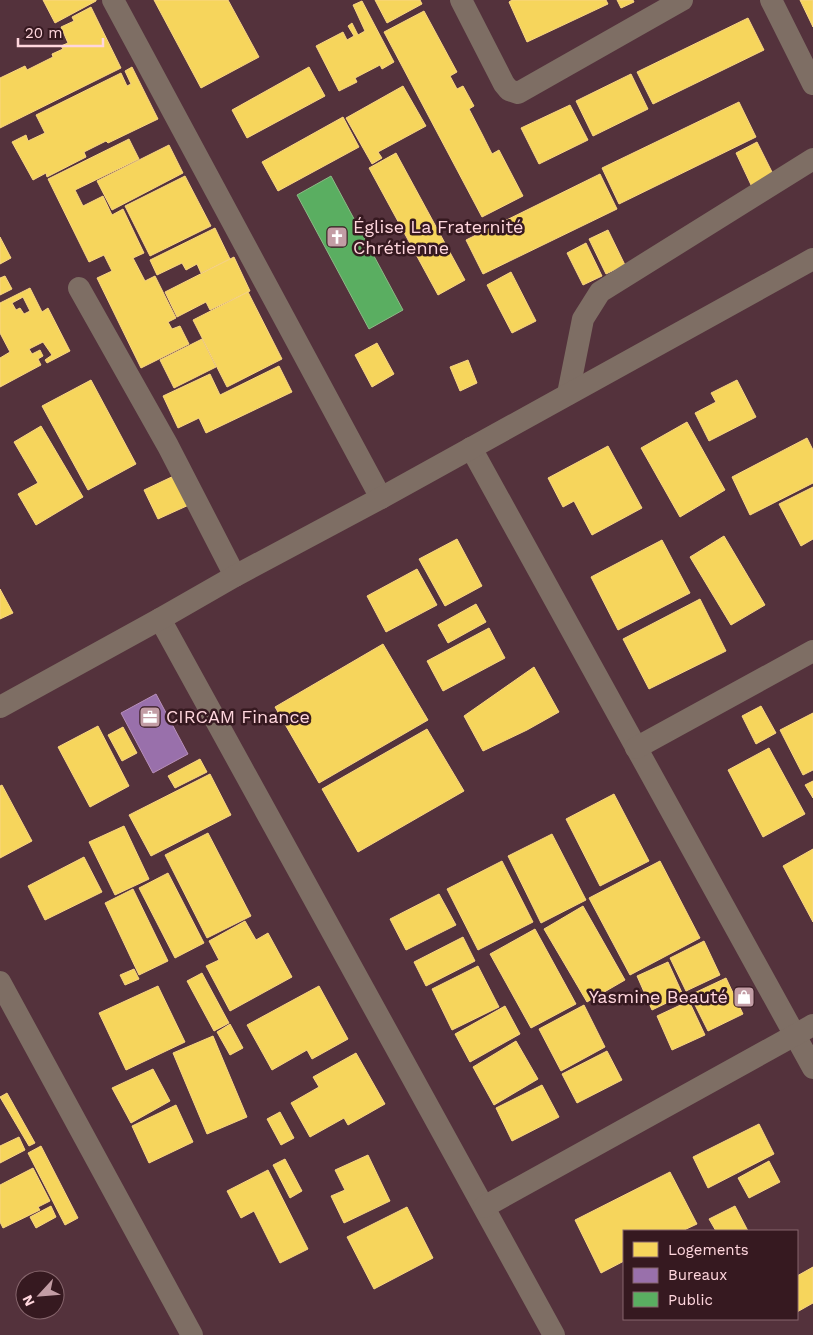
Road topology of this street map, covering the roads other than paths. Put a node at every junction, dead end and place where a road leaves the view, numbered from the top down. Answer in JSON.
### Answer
{"nodes":[{"id":1,"x":113,"y":0,"type":"edge"},
{"id":2,"x":461,"y":0,"type":"edge"},
{"id":3,"x":682,"y":0,"type":"edge"},
{"id":4,"x":771,"y":0,"type":"edge"},
{"id":5,"x":813,"y":84,"type":"edge"},
{"id":6,"x":813,"y":159,"type":"edge"},
{"id":7,"x":813,"y":259,"type":"edge"},
{"id":8,"x":79,"y":288,"type":"dead end"},
{"id":9,"x":568,"y":394,"type":"junction"},
{"id":10,"x":471,"y":448,"type":"junction"},
{"id":11,"x":381,"y":498,"type":"junction"},
{"id":12,"x":235,"y":576,"type":"junction"},
{"id":13,"x":160,"y":620,"type":"junction"},
{"id":14,"x":813,"y":651,"type":"edge"},
{"id":15,"x":0,"y":706,"type":"edge"},
{"id":16,"x":636,"y":748,"type":"junction"},
{"id":17,"x":0,"y":982,"type":"edge"},
{"id":18,"x":804,"y":1030,"type":"edge"},
{"id":19,"x":813,"y":1068,"type":"edge"},
{"id":20,"x":484,"y":1207,"type":"junction"},
{"id":21,"x":192,"y":1335,"type":"edge"},
{"id":22,"x":554,"y":1335,"type":"edge"}],
"edges":[{"from":1,"to":11,"type":"street"},
{"from":2,"to":3,"type":"street"},
{"from":4,"to":5,"type":"street"},
{"from":6,"to":9,"type":"street"},
{"from":7,"to":9,"type":"street"},
{"from":8,"to":12,"type":"street"},
{"from":9,"to":10,"type":"street"},
{"from":10,"to":11,"type":"street"},
{"from":10,"to":16,"type":"street"},
{"from":11,"to":12,"type":"street"},
{"from":12,"to":13,"type":"street"},
{"from":13,"to":15,"type":"street"},
{"from":13,"to":20,"type":"street"},
{"from":14,"to":16,"type":"street"},
{"from":16,"to":18,"type":"street"},
{"from":17,"to":21,"type":"street"},
{"from":18,"to":19,"type":"street"},
{"from":18,"to":20,"type":"street"},
{"from":20,"to":22,"type":"street"}]}
